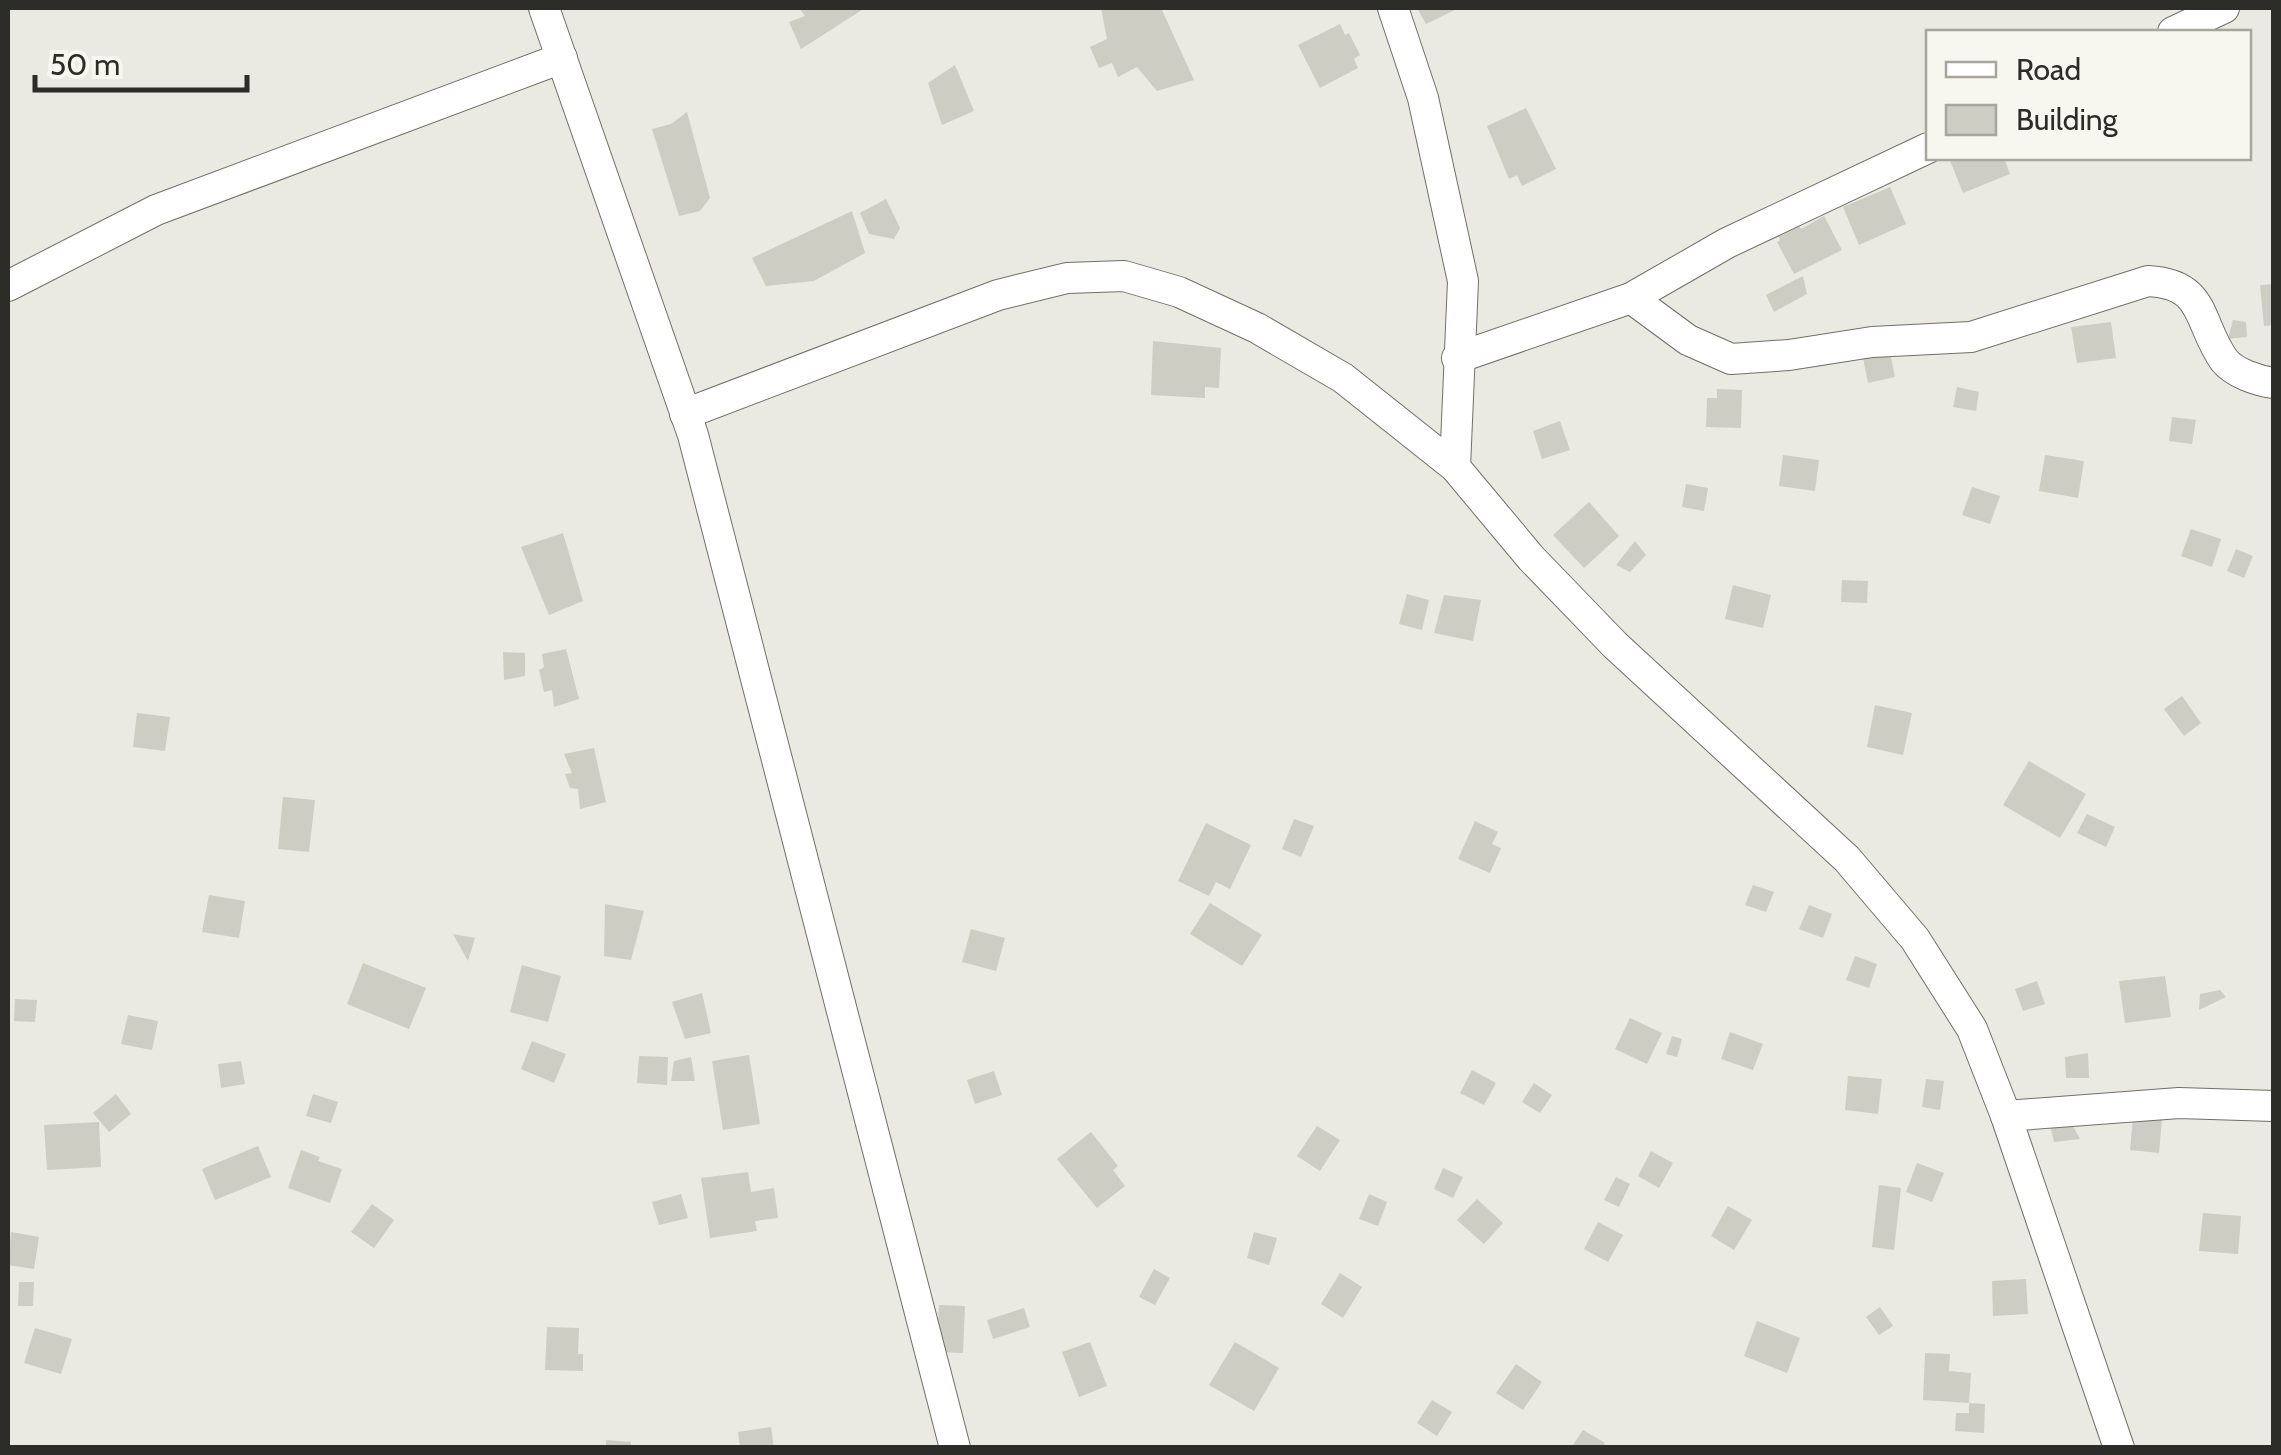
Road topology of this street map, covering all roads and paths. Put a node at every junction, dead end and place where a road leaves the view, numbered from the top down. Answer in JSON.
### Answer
{"nodes":[{"id":1,"x":544,"y":8,"type":"edge"},
{"id":2,"x":1393,"y":8,"type":"edge"},
{"id":3,"x":2224,"y":8,"type":"edge"},
{"id":4,"x":2177,"y":30,"type":"edge"},
{"id":5,"x":562,"y":58,"type":"junction"},
{"id":6,"x":1926,"y":149,"type":"edge"},
{"id":7,"x":8,"y":286,"type":"edge"},
{"id":8,"x":1630,"y":298,"type":"junction"},
{"id":9,"x":1457,"y":358,"type":"junction"},
{"id":10,"x":2274,"y":383,"type":"edge"},
{"id":11,"x":685,"y":414,"type":"junction"},
{"id":12,"x":1455,"y":468,"type":"junction"},
{"id":13,"x":2274,"y":1106,"type":"edge"},
{"id":14,"x":2006,"y":1116,"type":"junction"},
{"id":15,"x":955,"y":1448,"type":"edge"},
{"id":16,"x":2120,"y":1448,"type":"edge"}],
"edges":[{"from":1,"to":5,"type":"street"},
{"from":2,"to":9,"type":"street"},
{"from":3,"to":4,"type":"street"},
{"from":5,"to":7,"type":"street"},
{"from":5,"to":11,"type":"street"},
{"from":6,"to":8,"type":"street"},
{"from":8,"to":9,"type":"street"},
{"from":8,"to":10,"type":"street"},
{"from":9,"to":12,"type":"street"},
{"from":11,"to":12,"type":"street"},
{"from":11,"to":15,"type":"street"},
{"from":12,"to":14,"type":"street"},
{"from":13,"to":14,"type":"street"},
{"from":14,"to":16,"type":"street"}]}
